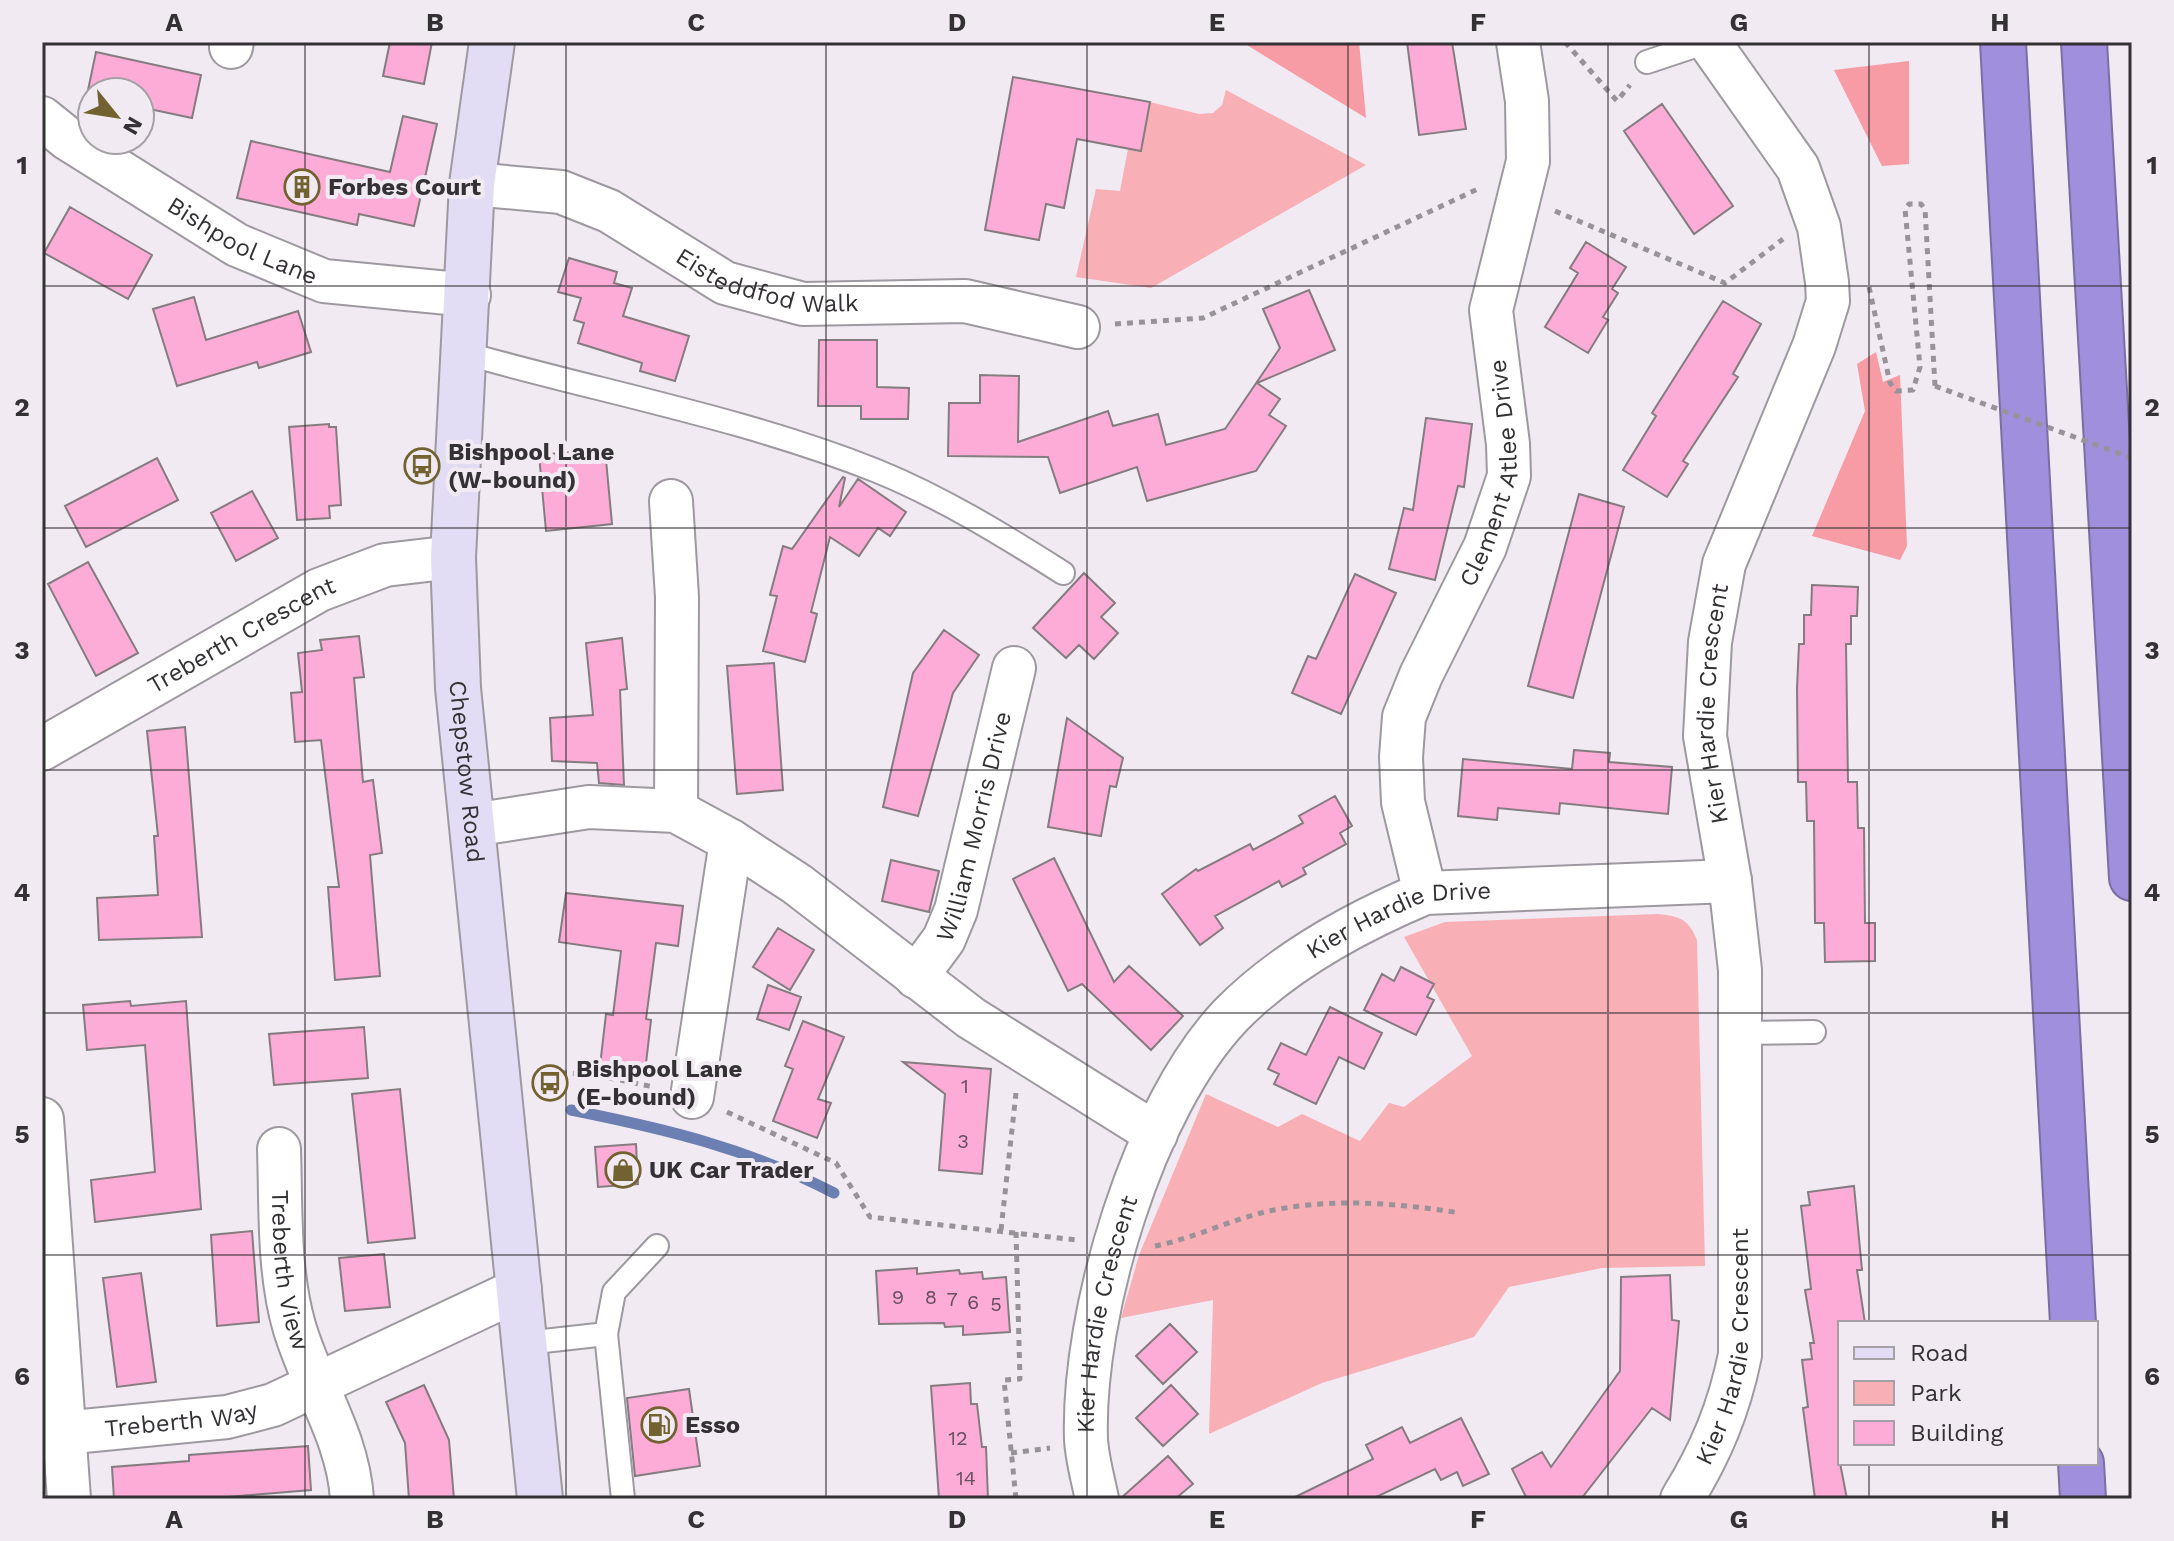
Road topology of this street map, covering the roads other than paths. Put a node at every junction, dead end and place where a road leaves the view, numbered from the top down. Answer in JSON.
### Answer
{"nodes":[{"id":1,"x":492,"y":42,"type":"edge"},
{"id":2,"x":1518,"y":42,"type":"edge"},
{"id":3,"x":1708,"y":42,"type":"edge"},
{"id":4,"x":2003,"y":42,"type":"edge"},
{"id":5,"x":2084,"y":42,"type":"edge"},
{"id":6,"x":1647,"y":62,"type":"road end"},
{"id":7,"x":42,"y":118,"type":"edge"},
{"id":8,"x":472,"y":184,"type":"junction"},
{"id":9,"x":469,"y":295,"type":"junction"},
{"id":10,"x":1078,"y":327,"type":"road end"},
{"id":11,"x":464,"y":353,"type":"junction"},
{"id":12,"x":671,"y":501,"type":"dead end"},
{"id":13,"x":453,"y":557,"type":"junction"},
{"id":14,"x":1063,"y":573,"type":"dead end"},
{"id":15,"x":1014,"y":668,"type":"dead end"},
{"id":16,"x":42,"y":749,"type":"edge"},
{"id":17,"x":676,"y":811,"type":"junction"},
{"id":18,"x":472,"y":825,"type":"junction"},
{"id":19,"x":731,"y":841,"type":"junction"},
{"id":20,"x":2132,"y":878,"type":"edge"},
{"id":21,"x":1730,"y":881,"type":"junction"},
{"id":22,"x":1425,"y":893,"type":"junction"},
{"id":23,"x":916,"y":977,"type":"junction"},
{"id":24,"x":1814,"y":1032,"type":"dead end"},
{"id":25,"x":1739,"y":1033,"type":"junction"},
{"id":26,"x":692,"y":1097,"type":"road end"},
{"id":27,"x":42,"y":1119,"type":"edge"},
{"id":28,"x":1156,"y":1134,"type":"junction"},
{"id":29,"x":279,"y":1149,"type":"dead end"},
{"id":30,"x":657,"y":1246,"type":"dead end"},
{"id":31,"x":520,"y":1289,"type":"junction"},
{"id":32,"x":2073,"y":1321,"type":"edge"},
{"id":33,"x":606,"y":1334,"type":"junction"},
{"id":34,"x":526,"y":1343,"type":"junction"},
{"id":35,"x":315,"y":1386,"type":"junction"},
{"id":36,"x":53,"y":1434,"type":"edge"},
{"id":37,"x":2081,"y":1465,"type":"edge"},
{"id":38,"x":69,"y":1499,"type":"edge"},
{"id":39,"x":352,"y":1499,"type":"edge"},
{"id":40,"x":540,"y":1499,"type":"edge"},
{"id":41,"x":623,"y":1499,"type":"edge"},
{"id":42,"x":1097,"y":1499,"type":"edge"},
{"id":43,"x":1682,"y":1499,"type":"edge"},
{"id":44,"x":2083,"y":1499,"type":"edge"}],
"edges":[{"from":1,"to":8,"type":"main road","name":"Chepstow Road"},
{"from":2,"to":22,"type":"street","name":"Clement Atlee Drive"},
{"from":3,"to":6,"type":"lane"},
{"from":3,"to":21,"type":"street","name":"Kier Hardie Crescent"},
{"from":4,"to":32,"type":"highway"},
{"from":5,"to":20,"type":"highway"},
{"from":7,"to":9,"type":"street","name":"Bishpool Lane"},
{"from":8,"to":9,"type":"main road","name":"Chepstow Road"},
{"from":8,"to":10,"type":"street","name":"Eisteddfod Walk"},
{"from":9,"to":11,"type":"main road","name":"Chepstow Road"},
{"from":11,"to":13,"type":"main road","name":"Chepstow Road"},
{"from":11,"to":14,"type":"lane"},
{"from":12,"to":17,"type":"street"},
{"from":13,"to":16,"type":"street","name":"Treberth Crescent"},
{"from":13,"to":18,"type":"main road","name":"Chepstow Road"},
{"from":15,"to":23,"type":"street","name":"William Morris Drive"},
{"from":17,"to":18,"type":"street"},
{"from":17,"to":19,"type":"street"},
{"from":18,"to":31,"type":"main road","name":"Chepstow Road"},
{"from":19,"to":23,"type":"street"},
{"from":19,"to":26,"type":"street"},
{"from":21,"to":22,"type":"street","name":"Kier Hardie Drive"},
{"from":21,"to":25,"type":"street","name":"Kier Hardie Crescent"},
{"from":22,"to":28,"type":"street","name":"Kier Hardie Drive"},
{"from":23,"to":28,"type":"street"},
{"from":24,"to":25,"type":"lane"},
{"from":25,"to":43,"type":"street","name":"Kier Hardie Crescent"},
{"from":27,"to":36,"type":"street"},
{"from":28,"to":42,"type":"street","name":"Kier Hardie Crescent"},
{"from":29,"to":35,"type":"street","name":"Treberth View"},
{"from":30,"to":33,"type":"lane"},
{"from":31,"to":34,"type":"main road","name":"Chepstow Road"},
{"from":31,"to":35,"type":"street","name":"Treberth Way"},
{"from":33,"to":34,"type":"lane"},
{"from":33,"to":41,"type":"lane"},
{"from":34,"to":40,"type":"main road","name":"Chepstow Road"},
{"from":35,"to":36,"type":"street","name":"Treberth Way"},
{"from":35,"to":39,"type":"street"},
{"from":36,"to":38,"type":"street"},
{"from":37,"to":44,"type":"highway"}]}
